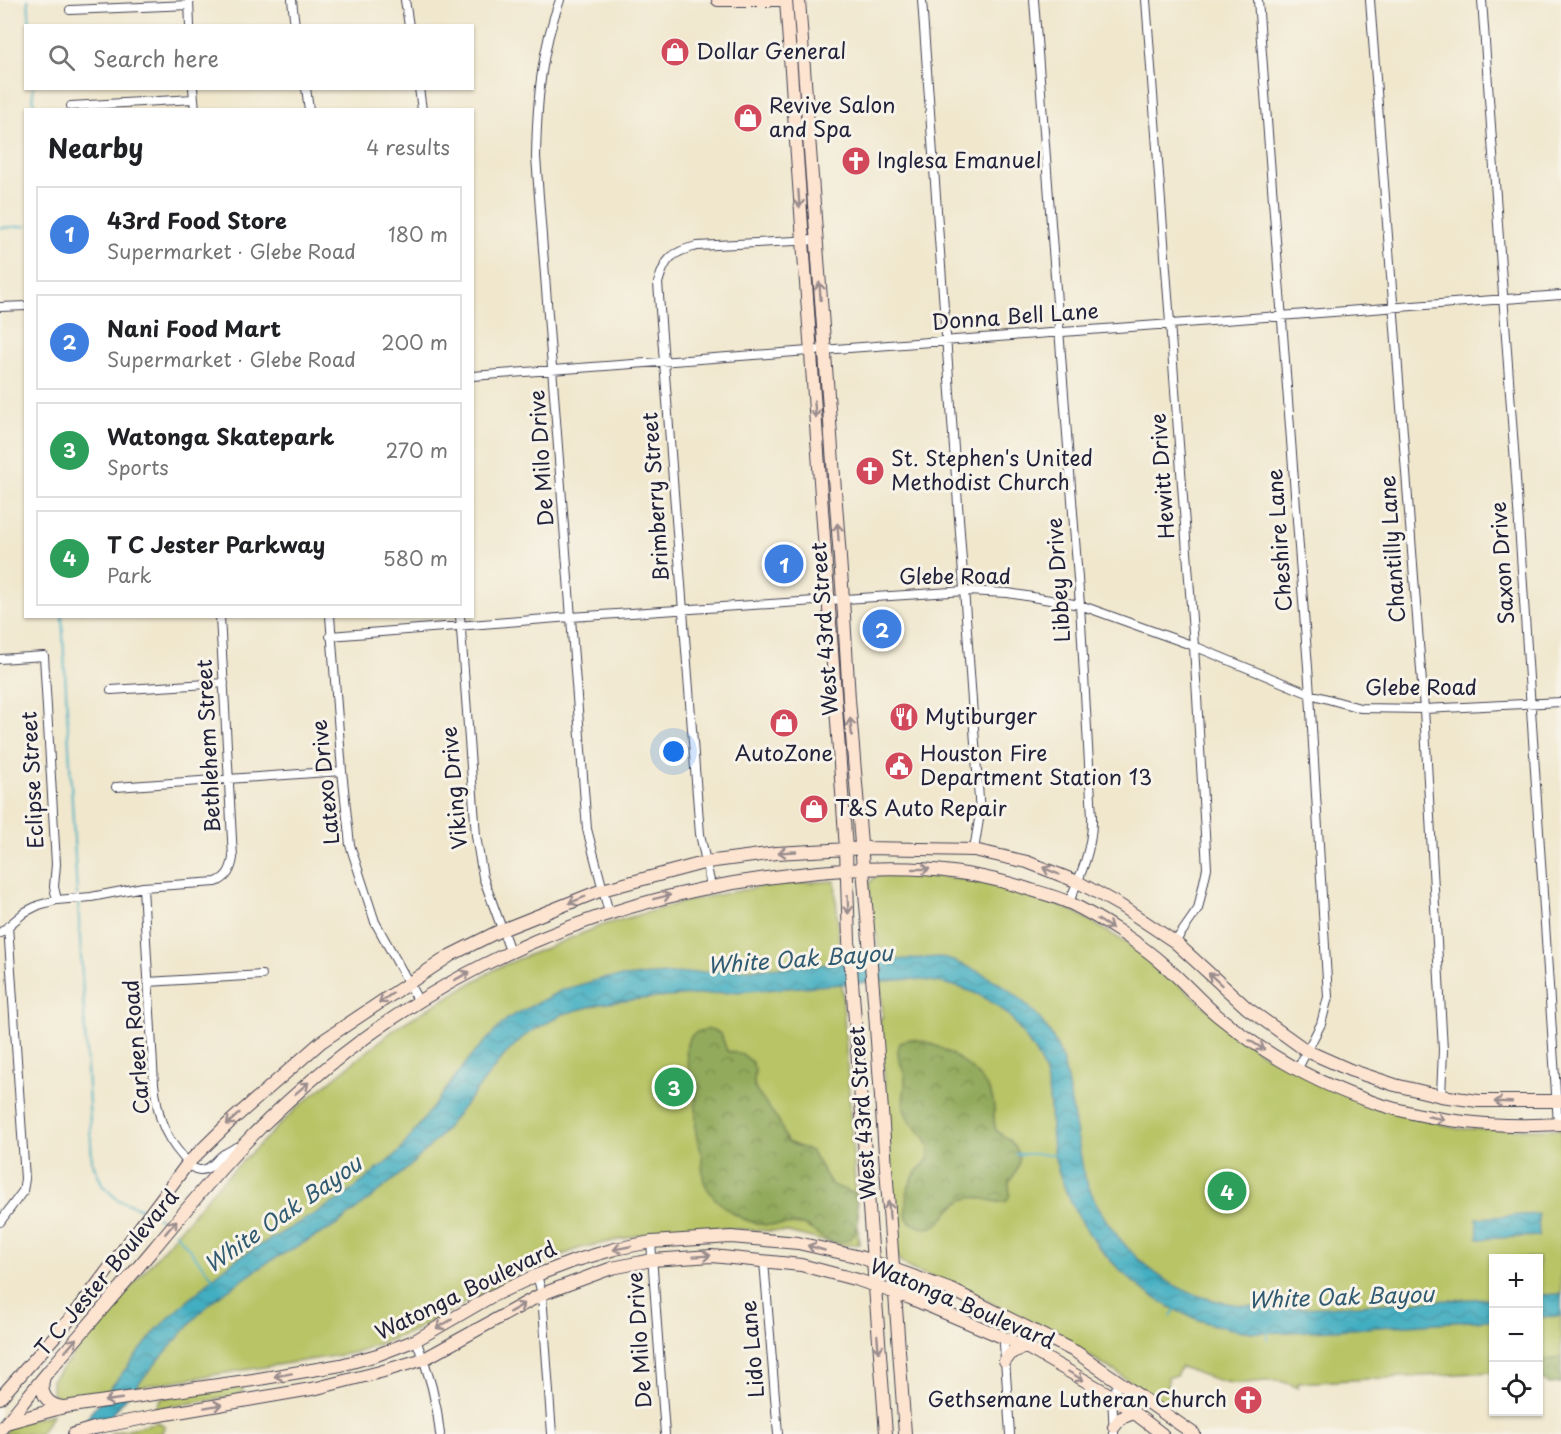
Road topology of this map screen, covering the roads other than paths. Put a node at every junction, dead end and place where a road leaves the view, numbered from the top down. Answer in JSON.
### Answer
{"nodes":[{"id":1,"x":292,"y":0,"type":"edge"},
{"id":2,"x":405,"y":0,"type":"edge"},
{"id":3,"x":560,"y":0,"type":"edge"},
{"id":4,"x":718,"y":0,"type":"edge"},
{"id":5,"x":780,"y":0,"type":"edge"},
{"id":6,"x":786,"y":0,"type":"edge"},
{"id":7,"x":799,"y":0,"type":"edge"},
{"id":8,"x":922,"y":0,"type":"edge"},
{"id":9,"x":1034,"y":0,"type":"edge"},
{"id":10,"x":1146,"y":0,"type":"edge"},
{"id":11,"x":1258,"y":0,"type":"edge"},
{"id":12,"x":1370,"y":0,"type":"edge"},
{"id":13,"x":1482,"y":0,"type":"edge"},
{"id":14,"x":189,"y":2,"type":"edge"},
{"id":15,"x":70,"y":10,"type":"dead end"},
{"id":16,"x":190,"y":24,"type":"edge"},
{"id":17,"x":295,"y":24,"type":"edge"},
{"id":18,"x":409,"y":24,"type":"edge"},
{"id":19,"x":193,"y":90,"type":"edge"},
{"id":20,"x":306,"y":90,"type":"edge"},
{"id":21,"x":419,"y":90,"type":"edge"},
{"id":22,"x":194,"y":99,"type":"junction"},
{"id":23,"x":71,"y":106,"type":"dead end"},
{"id":24,"x":195,"y":108,"type":"edge"},
{"id":25,"x":309,"y":108,"type":"edge"},
{"id":26,"x":422,"y":108,"type":"edge"},
{"id":27,"x":801,"y":126,"type":"junction"},
{"id":28,"x":802,"y":240,"type":"junction"},
{"id":29,"x":816,"y":240,"type":"junction"},
{"id":30,"x":1561,"y":295,"type":"edge"},
{"id":31,"x":1504,"y":299,"type":"junction"},
{"id":32,"x":24,"y":306,"type":"edge"},
{"id":33,"x":0,"y":307,"type":"edge"},
{"id":34,"x":1392,"y":307,"type":"junction"},
{"id":35,"x":1281,"y":315,"type":"junction"},
{"id":36,"x":1169,"y":324,"type":"junction"},
{"id":37,"x":1058,"y":332,"type":"junction"},
{"id":38,"x":947,"y":340,"type":"junction"},
{"id":39,"x":824,"y":349,"type":"junction"},
{"id":40,"x":810,"y":351,"type":"junction"},
{"id":41,"x":664,"y":361,"type":"junction"},
{"id":42,"x":553,"y":369,"type":"junction"},
{"id":43,"x":474,"y":376,"type":"edge"},
{"id":44,"x":820,"y":475,"type":"junction"},
{"id":45,"x":834,"y":475,"type":"junction"},
{"id":46,"x":966,"y":591,"type":"junction"},
{"id":47,"x":843,"y":599,"type":"junction"},
{"id":48,"x":828,"y":600,"type":"junction"},
{"id":49,"x":1080,"y":605,"type":"junction"},
{"id":50,"x":682,"y":611,"type":"junction"},
{"id":51,"x":571,"y":617,"type":"junction"},
{"id":52,"x":220,"y":618,"type":"edge"},
{"id":53,"x":330,"y":618,"type":"edge"},
{"id":54,"x":460,"y":621,"type":"edge"},
{"id":55,"x":330,"y":636,"type":"junction"},
{"id":56,"x":1194,"y":646,"type":"junction"},
{"id":57,"x":0,"y":659,"type":"edge"},
{"id":58,"x":224,"y":683,"type":"junction"},
{"id":59,"x":111,"y":690,"type":"dead end"},
{"id":60,"x":1310,"y":694,"type":"junction"},
{"id":61,"x":849,"y":699,"type":"junction"},
{"id":62,"x":835,"y":700,"type":"junction"},
{"id":63,"x":1561,"y":702,"type":"edge"},
{"id":64,"x":1530,"y":704,"type":"junction"},
{"id":65,"x":1424,"y":709,"type":"junction"},
{"id":66,"x":855,"y":759,"type":"junction"},
{"id":67,"x":839,"y":763,"type":"junction"},
{"id":68,"x":342,"y":771,"type":"junction"},
{"id":69,"x":228,"y":780,"type":"junction"},
{"id":70,"x":116,"y":787,"type":"dead end"},
{"id":71,"x":860,"y":848,"type":"junction"},
{"id":72,"x":846,"y":849,"type":"junction"},
{"id":73,"x":974,"y":850,"type":"junction"},
{"id":74,"x":707,"y":862,"type":"junction"},
{"id":75,"x":862,"y":869,"type":"junction"},
{"id":76,"x":846,"y":870,"type":"junction"},
{"id":77,"x":1078,"y":882,"type":"junction"},
{"id":78,"x":711,"y":885,"type":"junction"},
{"id":79,"x":143,"y":887,"type":"junction"},
{"id":80,"x":602,"y":890,"type":"junction"},
{"id":81,"x":57,"y":900,"type":"junction"},
{"id":82,"x":1069,"y":902,"type":"junction"},
{"id":83,"x":609,"y":913,"type":"junction"},
{"id":84,"x":8,"y":926,"type":"junction"},
{"id":85,"x":502,"y":930,"type":"junction"},
{"id":86,"x":0,"y":933,"type":"edge"},
{"id":87,"x":1174,"y":942,"type":"junction"},
{"id":88,"x":510,"y":951,"type":"junction"},
{"id":89,"x":262,"y":975,"type":"dead end"},
{"id":90,"x":148,"y":982,"type":"junction"},
{"id":91,"x":407,"y":982,"type":"junction"},
{"id":92,"x":418,"y":1000,"type":"junction"},
{"id":93,"x":1307,"y":1051,"type":"junction"},
{"id":94,"x":1297,"y":1070,"type":"junction"},
{"id":95,"x":880,"y":1083,"type":"junction"},
{"id":96,"x":860,"y":1084,"type":"junction"},
{"id":97,"x":1441,"y":1096,"type":"junction"},
{"id":98,"x":1559,"y":1101,"type":"edge"},
{"id":99,"x":1559,"y":1124,"type":"edge"},
{"id":100,"x":245,"y":1143,"type":"junction"},
{"id":101,"x":188,"y":1163,"type":"junction"},
{"id":102,"x":0,"y":1222,"type":"edge"},
{"id":103,"x":651,"y":1242,"type":"junction"},
{"id":104,"x":652,"y":1260,"type":"junction"},
{"id":105,"x":764,"y":1261,"type":"junction"},
{"id":106,"x":873,"y":1261,"type":"junction"},
{"id":107,"x":893,"y":1268,"type":"junction"},
{"id":108,"x":537,"y":1275,"type":"junction"},
{"id":109,"x":874,"y":1286,"type":"junction"},
{"id":110,"x":895,"y":1293,"type":"junction"},
{"id":111,"x":542,"y":1294,"type":"junction"},
{"id":112,"x":78,"y":1310,"type":"junction"},
{"id":113,"x":91,"y":1322,"type":"junction"},
{"id":114,"x":1005,"y":1339,"type":"junction"},
{"id":115,"x":416,"y":1340,"type":"junction"},
{"id":116,"x":1026,"y":1347,"type":"junction"},
{"id":117,"x":424,"y":1359,"type":"junction"},
{"id":118,"x":1005,"y":1361,"type":"junction"},
{"id":119,"x":44,"y":1376,"type":"junction"},
{"id":120,"x":253,"y":1380,"type":"junction"},
{"id":121,"x":1120,"y":1381,"type":"junction"},
{"id":122,"x":1112,"y":1396,"type":"junction"},
{"id":123,"x":0,"y":1398,"type":"edge"},
{"id":124,"x":256,"y":1398,"type":"junction"},
{"id":125,"x":64,"y":1407,"type":"junction"},
{"id":126,"x":1134,"y":1413,"type":"junction"},
{"id":127,"x":2,"y":1426,"type":"edge"},
{"id":128,"x":886,"y":1431,"type":"edge"},
{"id":129,"x":905,"y":1431,"type":"edge"},
{"id":130,"x":1114,"y":1431,"type":"edge"},
{"id":131,"x":74,"y":1434,"type":"edge"},
{"id":132,"x":440,"y":1434,"type":"edge"},
{"id":133,"x":552,"y":1434,"type":"edge"},
{"id":134,"x":665,"y":1434,"type":"edge"},
{"id":135,"x":777,"y":1434,"type":"edge"},
{"id":136,"x":1010,"y":1434,"type":"edge"},
{"id":137,"x":1162,"y":1434,"type":"edge"},
{"id":138,"x":1194,"y":1434,"type":"edge"}],
"edges":[{"from":1,"to":17,"type":"street"},
{"from":2,"to":18,"type":"street"},
{"from":3,"to":42,"type":"street","name":"De Milo Drive"},
{"from":4,"to":5,"type":"main road"},
{"from":6,"to":27,"type":"main road","name":"West 43rd Street"},
{"from":7,"to":27,"type":"main road","name":"West 43rd Street"},
{"from":8,"to":38,"type":"street"},
{"from":9,"to":37,"type":"street","name":"Libbey Drive"},
{"from":10,"to":36,"type":"street","name":"Hewitt Drive"},
{"from":11,"to":35,"type":"street","name":"Cheshire Lane"},
{"from":12,"to":34,"type":"street","name":"Chantilly Lane"},
{"from":13,"to":31,"type":"street","name":"Saxon Drive"},
{"from":14,"to":15,"type":"street"},
{"from":14,"to":16,"type":"street"},
{"from":19,"to":22,"type":"street"},
{"from":20,"to":25,"type":"street"},
{"from":21,"to":26,"type":"street"},
{"from":22,"to":23,"type":"street"},
{"from":22,"to":24,"type":"street"},
{"from":27,"to":28,"type":"main road","name":"West 43rd Street","one_way":true},
{"from":27,"to":29,"type":"main road","name":"West 43rd Street"},
{"from":28,"to":29,"type":"street","name":"Brimberry Street"},
{"from":28,"to":40,"type":"main road","name":"West 43rd Street"},
{"from":28,"to":41,"type":"street","name":"Brimberry Street"},
{"from":39,"to":29,"type":"main road","name":"West 43rd Street","one_way":true},
{"from":30,"to":31,"type":"street","name":"Donna Bell Lane"},
{"from":31,"to":34,"type":"street","name":"Donna Bell Lane"},
{"from":31,"to":64,"type":"street","name":"Saxon Drive"},
{"from":32,"to":33,"type":"street"},
{"from":34,"to":35,"type":"street","name":"Donna Bell Lane"},
{"from":34,"to":65,"type":"street","name":"Chantilly Lane"},
{"from":35,"to":36,"type":"street","name":"Donna Bell Lane"},
{"from":35,"to":60,"type":"street","name":"Cheshire Lane"},
{"from":36,"to":37,"type":"street","name":"Donna Bell Lane"},
{"from":36,"to":56,"type":"street","name":"Hewitt Drive"},
{"from":37,"to":38,"type":"street","name":"Donna Bell Lane"},
{"from":37,"to":49,"type":"street","name":"Libbey Drive"},
{"from":38,"to":39,"type":"street","name":"Donna Bell Lane"},
{"from":38,"to":46,"type":"street"},
{"from":39,"to":40,"type":"street","name":"Donna Bell Lane"},
{"from":39,"to":45,"type":"main road","name":"West 43rd Street"},
{"from":40,"to":41,"type":"street","name":"Donna Bell Lane"},
{"from":40,"to":44,"type":"main road","name":"West 43rd Street","one_way":true},
{"from":41,"to":42,"type":"street","name":"Donna Bell Lane"},
{"from":41,"to":50,"type":"street","name":"Brimberry Street"},
{"from":42,"to":43,"type":"street","name":"Donna Bell Lane"},
{"from":42,"to":51,"type":"street","name":"De Milo Drive"},
{"from":44,"to":45,"type":"main road"},
{"from":44,"to":48,"type":"main road","name":"West 43rd Street"},
{"from":47,"to":45,"type":"main road","name":"West 43rd Street","one_way":true},
{"from":46,"to":47,"type":"street","name":"Glebe Road"},
{"from":46,"to":49,"type":"street","name":"Glebe Road"},
{"from":46,"to":73,"type":"street"},
{"from":47,"to":48,"type":"street","name":"Glebe Road"},
{"from":47,"to":61,"type":"main road","name":"West 43rd Street"},
{"from":48,"to":50,"type":"street","name":"Glebe Road"},
{"from":48,"to":62,"type":"main road","name":"West 43rd Street"},
{"from":49,"to":56,"type":"street","name":"Glebe Road"},
{"from":49,"to":77,"type":"street","name":"Libbey Drive"},
{"from":50,"to":51,"type":"street","name":"Glebe Road"},
{"from":50,"to":74,"type":"street","name":"Brimberry Street"},
{"from":51,"to":54,"type":"street","name":"Glebe Road"},
{"from":51,"to":80,"type":"street","name":"De Milo Drive"},
{"from":52,"to":58,"type":"street","name":"Bethlehem Street"},
{"from":53,"to":55,"type":"street","name":"Latexo Drive"},
{"from":54,"to":55,"type":"street","name":"Glebe Road"},
{"from":54,"to":85,"type":"street","name":"Viking Drive"},
{"from":55,"to":68,"type":"street","name":"Latexo Drive"},
{"from":56,"to":60,"type":"street","name":"Glebe Road"},
{"from":56,"to":87,"type":"street","name":"Hewitt Drive"},
{"from":57,"to":81,"type":"street","name":"Eclipse Street"},
{"from":58,"to":59,"type":"street"},
{"from":58,"to":69,"type":"street","name":"Bethlehem Street"},
{"from":60,"to":65,"type":"street","name":"Glebe Road"},
{"from":60,"to":93,"type":"street","name":"Cheshire Lane"},
{"from":61,"to":62,"type":"main road"},
{"from":66,"to":61,"type":"main road","name":"West 43rd Street","one_way":true},
{"from":62,"to":67,"type":"main road","name":"West 43rd Street"},
{"from":63,"to":64,"type":"street","name":"Glebe Road"},
{"from":64,"to":65,"type":"street","name":"Glebe Road"},
{"from":64,"to":98,"type":"street","name":"Saxon Drive"},
{"from":65,"to":97,"type":"street","name":"Chantilly Lane"},
{"from":66,"to":67,"type":"main road"},
{"from":66,"to":71,"type":"main road","name":"West 43rd Street"},
{"from":67,"to":72,"type":"main road","name":"West 43rd Street"},
{"from":68,"to":69,"type":"street"},
{"from":68,"to":91,"type":"street","name":"Latexo Drive"},
{"from":69,"to":70,"type":"street"},
{"from":69,"to":79,"type":"street","name":"Bethlehem Street"},
{"from":71,"to":72,"type":"main road","name":"T C Jester Boulevard"},
{"from":71,"to":73,"type":"main road","name":"T C Jester Boulevard"},
{"from":71,"to":75,"type":"main road","name":"West 43rd Street"},
{"from":72,"to":74,"type":"main road","name":"T C Jester Boulevard","one_way":true},
{"from":72,"to":76,"type":"main road","name":"West 43rd Street"},
{"from":77,"to":73,"type":"main road","name":"T C Jester Boulevard","one_way":true},
{"from":74,"to":78,"type":"street","name":"Brimberry Street"},
{"from":74,"to":80,"type":"main road","name":"T C Jester Boulevard"},
{"from":75,"to":76,"type":"main road","name":"T C Jester Boulevard"},
{"from":75,"to":82,"type":"main road","name":"T C Jester Boulevard","one_way":true},
{"from":75,"to":95,"type":"main road","name":"West 43rd Street"},
{"from":76,"to":78,"type":"main road","name":"T C Jester Boulevard"},
{"from":76,"to":96,"type":"main road","name":"West 43rd Street","one_way":true},
{"from":77,"to":82,"type":"street","name":"Libbey Drive"},
{"from":77,"to":87,"type":"main road","name":"T C Jester Boulevard"},
{"from":83,"to":78,"type":"main road","name":"T C Jester Boulevard","one_way":true},
{"from":79,"to":81,"type":"street"},
{"from":79,"to":90,"type":"street","name":"Carleen Road"},
{"from":80,"to":83,"type":"street","name":"De Milo Drive"},
{"from":80,"to":85,"type":"main road","name":"T C Jester Boulevard","one_way":true},
{"from":81,"to":84,"type":"street"},
{"from":82,"to":94,"type":"main road","name":"T C Jester Boulevard","one_way":true},
{"from":83,"to":88,"type":"main road","name":"T C Jester Boulevard"},
{"from":84,"to":86,"type":"street"},
{"from":84,"to":102,"type":"street"},
{"from":85,"to":88,"type":"street","name":"Viking Drive"},
{"from":85,"to":91,"type":"main road","name":"T C Jester Boulevard"},
{"from":93,"to":87,"type":"main road","name":"T C Jester Boulevard","one_way":true},
{"from":92,"to":88,"type":"main road","name":"T C Jester Boulevard","one_way":true},
{"from":89,"to":90,"type":"street"},
{"from":90,"to":101,"type":"street","name":"Carleen Road"},
{"from":91,"to":92,"type":"street","name":"Latexo Drive"},
{"from":91,"to":101,"type":"main road","name":"T C Jester Boulevard","one_way":true},
{"from":100,"to":92,"type":"main road","name":"T C Jester Boulevard","one_way":true},
{"from":93,"to":94,"type":"street","name":"Cheshire Lane"},
{"from":93,"to":97,"type":"main road","name":"T C Jester Boulevard"},
{"from":94,"to":99,"type":"main road","name":"T C Jester Boulevard","one_way":true},
{"from":95,"to":96,"type":"main road"},
{"from":107,"to":95,"type":"main road","name":"West 43rd Street","one_way":true},
{"from":96,"to":106,"type":"main road","name":"West 43rd Street"},
{"from":98,"to":97,"type":"main road","name":"T C Jester Boulevard","one_way":true},
{"from":98,"to":99,"type":"street","name":"Saxon Drive"},
{"from":100,"to":101,"type":"street"},
{"from":113,"to":100,"type":"main road","name":"T C Jester Boulevard","one_way":true},
{"from":101,"to":112,"type":"main road","name":"T C Jester Boulevard"},
{"from":103,"to":104,"type":"street","name":"De Milo Drive"},
{"from":106,"to":103,"type":"main road","name":"Watonga Boulevard","one_way":true},
{"from":103,"to":108,"type":"main road","name":"Watonga Boulevard","one_way":true},
{"from":104,"to":105,"type":"main road","name":"Watonga Boulevard","one_way":true},
{"from":104,"to":111,"type":"main road","name":"Watonga Boulevard"},
{"from":104,"to":134,"type":"street","name":"De Milo Drive"},
{"from":105,"to":109,"type":"main road","name":"Watonga Boulevard"},
{"from":105,"to":135,"type":"street","name":"Lido Lane"},
{"from":106,"to":107,"type":"main road","name":"Watonga Boulevard"},
{"from":106,"to":109,"type":"main road","name":"West 43rd Street"},
{"from":107,"to":110,"type":"main road","name":"West 43rd Street"},
{"from":107,"to":121,"type":"main road","name":"Watonga Boulevard"},
{"from":108,"to":111,"type":"street"},
{"from":108,"to":115,"type":"main road","name":"Watonga Boulevard","one_way":true},
{"from":109,"to":110,"type":"main road","name":"Watonga Boulevard"},
{"from":109,"to":128,"type":"main road","name":"West 43rd Street","one_way":true},
{"from":110,"to":114,"type":"main road","name":"Watonga Boulevard"},
{"from":110,"to":129,"type":"main road","name":"West 43rd Street"},
{"from":117,"to":111,"type":"main road","name":"Watonga Boulevard","one_way":true},
{"from":111,"to":133,"type":"street"},
{"from":112,"to":113,"type":"main road"},
{"from":112,"to":123,"type":"main road","name":"T C Jester Boulevard"},
{"from":119,"to":113,"type":"main road","name":"T C Jester Boulevard","one_way":true},
{"from":114,"to":116,"type":"main road","name":"Watonga Boulevard"},
{"from":114,"to":118,"type":"street"},
{"from":115,"to":117,"type":"street"},
{"from":115,"to":120,"type":"main road","name":"Watonga Boulevard","one_way":true},
{"from":116,"to":118,"type":"main road"},
{"from":116,"to":122,"type":"main road","name":"Watonga Boulevard","one_way":true},
{"from":117,"to":124,"type":"main road","name":"Watonga Boulevard"},
{"from":117,"to":132,"type":"street"},
{"from":118,"to":136,"type":"street"},
{"from":119,"to":125,"type":"main road"},
{"from":119,"to":127,"type":"main road","name":"T C Jester Boulevard"},
{"from":120,"to":124,"type":"main road"},
{"from":120,"to":125,"type":"main road","name":"Watonga Boulevard","one_way":true},
{"from":121,"to":122,"type":"street"},
{"from":121,"to":138,"type":"main road","name":"Watonga Boulevard"},
{"from":122,"to":126,"type":"main road","name":"Watonga Boulevard"},
{"from":122,"to":130,"type":"street"},
{"from":131,"to":124,"type":"main road","name":"Watonga Boulevard","one_way":true},
{"from":125,"to":127,"type":"main road","name":"Watonga Boulevard"},
{"from":126,"to":130,"type":"main road"},
{"from":126,"to":137,"type":"main road","name":"Watonga Boulevard"},
{"from":128,"to":129,"type":"main road"}]}
